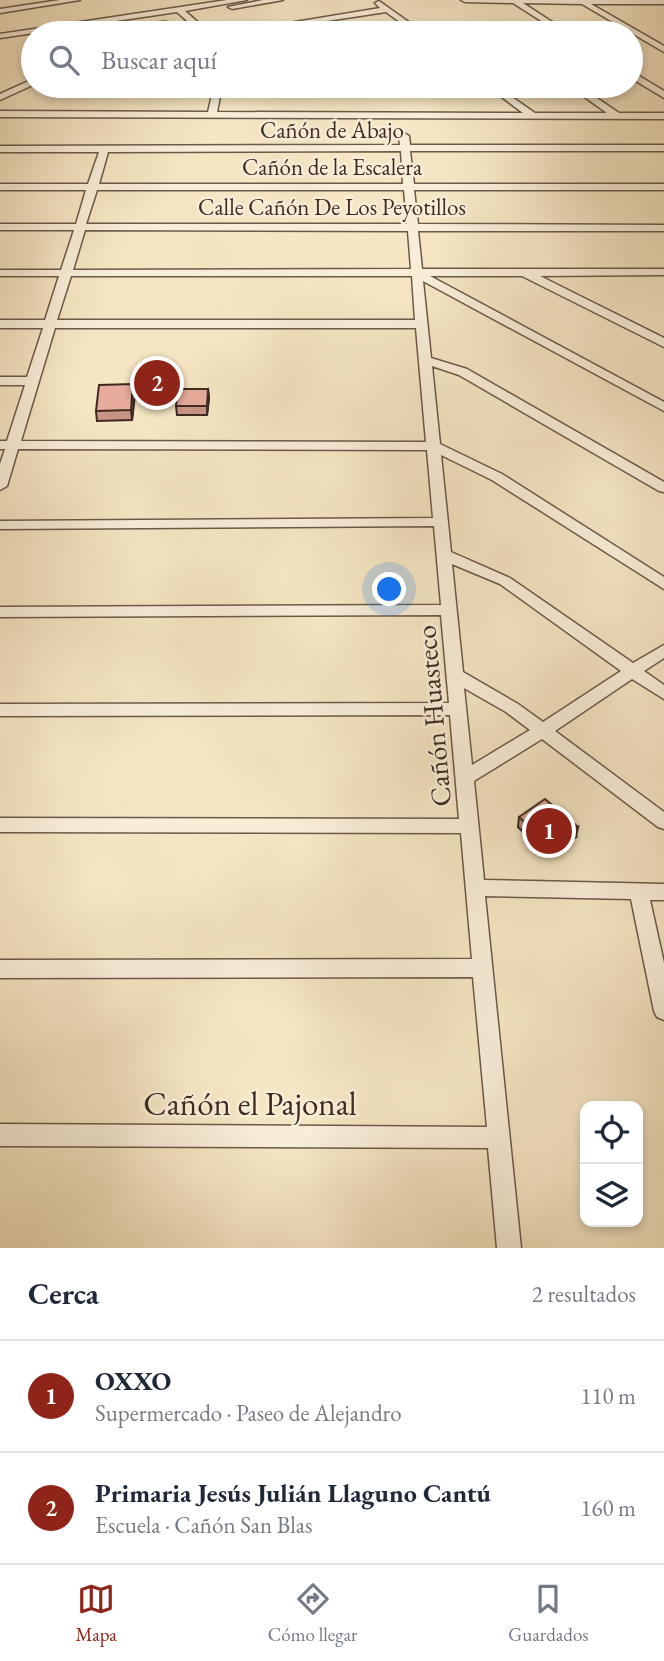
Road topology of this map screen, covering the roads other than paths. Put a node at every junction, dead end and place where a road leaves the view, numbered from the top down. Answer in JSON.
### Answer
{"nodes":[{"id":1,"x":69,"y":0,"type":"edge"},
{"id":2,"x":243,"y":0,"type":"edge"},
{"id":3,"x":279,"y":0,"type":"edge"},
{"id":4,"x":374,"y":0,"type":"edge"},
{"id":5,"x":466,"y":0,"type":"edge"},
{"id":6,"x":568,"y":1,"type":"edge"},
{"id":7,"x":582,"y":1,"type":"edge"},
{"id":8,"x":516,"y":2,"type":"junction"},
{"id":9,"x":664,"y":2,"type":"edge"},
{"id":10,"x":76,"y":4,"type":"edge"},
{"id":11,"x":387,"y":9,"type":"junction"},
{"id":12,"x":0,"y":11,"type":"edge"},
{"id":13,"x":181,"y":12,"type":"junction"},
{"id":14,"x":83,"y":16,"type":"dead end"},
{"id":15,"x":89,"y":21,"type":"edge"},
{"id":16,"x":120,"y":21,"type":"edge"},
{"id":17,"x":192,"y":21,"type":"edge"},
{"id":18,"x":310,"y":21,"type":"edge"},
{"id":19,"x":404,"y":21,"type":"edge"},
{"id":20,"x":546,"y":21,"type":"edge"},
{"id":21,"x":616,"y":21,"type":"edge"},
{"id":22,"x":21,"y":34,"type":"edge"},
{"id":23,"x":0,"y":36,"type":"edge"},
{"id":24,"x":643,"y":37,"type":"edge"},
{"id":25,"x":21,"y":40,"type":"edge"},
{"id":26,"x":0,"y":44,"type":"edge"},
{"id":27,"x":664,"y":49,"type":"edge"},
{"id":28,"x":643,"y":82,"type":"edge"},
{"id":29,"x":21,"y":88,"type":"edge"},
{"id":30,"x":664,"y":95,"type":"edge"},
{"id":31,"x":0,"y":97,"type":"edge"},
{"id":32,"x":216,"y":98,"type":"edge"},
{"id":33,"x":508,"y":98,"type":"edge"},
{"id":34,"x":591,"y":98,"type":"edge"},
{"id":35,"x":0,"y":114,"type":"edge"},
{"id":36,"x":212,"y":115,"type":"junction"},
{"id":37,"x":532,"y":115,"type":"junction"},
{"id":38,"x":617,"y":116,"type":"junction"},
{"id":39,"x":664,"y":116,"type":"edge"},
{"id":40,"x":405,"y":143,"type":"junction"},
{"id":41,"x":664,"y":148,"type":"edge"},
{"id":42,"x":0,"y":149,"type":"edge"},
{"id":43,"x":104,"y":149,"type":"junction"},
{"id":44,"x":0,"y":187,"type":"edge"},
{"id":45,"x":92,"y":187,"type":"junction"},
{"id":46,"x":409,"y":187,"type":"junction"},
{"id":47,"x":664,"y":187,"type":"edge"},
{"id":48,"x":0,"y":227,"type":"edge"},
{"id":49,"x":80,"y":228,"type":"junction"},
{"id":50,"x":413,"y":228,"type":"junction"},
{"id":51,"x":664,"y":228,"type":"edge"},
{"id":52,"x":521,"y":270,"type":"junction"},
{"id":53,"x":643,"y":271,"type":"junction"},
{"id":54,"x":0,"y":272,"type":"edge"},
{"id":55,"x":418,"y":272,"type":"junction"},
{"id":56,"x":664,"y":272,"type":"edge"},
{"id":57,"x":66,"y":273,"type":"junction"},
{"id":58,"x":664,"y":282,"type":"edge"},
{"id":59,"x":0,"y":324,"type":"edge"},
{"id":60,"x":52,"y":324,"type":"junction"},
{"id":61,"x":422,"y":324,"type":"junction"},
{"id":62,"x":664,"y":343,"type":"edge"},
{"id":63,"x":426,"y":360,"type":"junction"},
{"id":64,"x":0,"y":381,"type":"edge"},
{"id":65,"x":32,"y":381,"type":"junction"},
{"id":66,"x":662,"y":404,"type":"edge"},
{"id":67,"x":7,"y":445,"type":"edge"},
{"id":68,"x":434,"y":446,"type":"junction"},
{"id":69,"x":0,"y":486,"type":"edge"},
{"id":70,"x":664,"y":488,"type":"edge"},
{"id":71,"x":441,"y":522,"type":"junction"},
{"id":72,"x":0,"y":525,"type":"edge"},
{"id":73,"x":444,"y":555,"type":"junction"},
{"id":74,"x":664,"y":584,"type":"edge"},
{"id":75,"x":449,"y":610,"type":"junction"},
{"id":76,"x":0,"y":612,"type":"edge"},
{"id":77,"x":664,"y":650,"type":"edge"},
{"id":78,"x":632,"y":672,"type":"junction"},
{"id":79,"x":457,"y":676,"type":"junction"},
{"id":80,"x":664,"y":694,"type":"edge"},
{"id":81,"x":459,"y":709,"type":"junction"},
{"id":82,"x":0,"y":710,"type":"edge"},
{"id":83,"x":541,"y":731,"type":"junction"},
{"id":84,"x":465,"y":778,"type":"junction"},
{"id":85,"x":664,"y":822,"type":"edge"},
{"id":86,"x":0,"y":825,"type":"edge"},
{"id":87,"x":470,"y":826,"type":"junction"},
{"id":88,"x":476,"y":888,"type":"junction"},
{"id":89,"x":639,"y":892,"type":"junction"},
{"id":90,"x":664,"y":892,"type":"edge"},
{"id":91,"x":483,"y":968,"type":"junction"},
{"id":92,"x":0,"y":969,"type":"edge"},
{"id":93,"x":664,"y":1010,"type":"edge"},
{"id":94,"x":0,"y":1135,"type":"edge"},
{"id":95,"x":500,"y":1138,"type":"junction"},
{"id":96,"x":509,"y":1248,"type":"edge"}],
"edges":[{"from":1,"to":10,"type":"street"},
{"from":1,"to":12,"type":"street"},
{"from":2,"to":13,"type":"street"},
{"from":3,"to":13,"type":"street"},
{"from":4,"to":11,"type":"street"},
{"from":5,"to":8,"type":"street"},
{"from":6,"to":7,"type":"street"},
{"from":6,"to":8,"type":"street"},
{"from":7,"to":9,"type":"street"},
{"from":7,"to":21,"type":"street"},
{"from":8,"to":20,"type":"street"},
{"from":11,"to":18,"type":"street"},
{"from":11,"to":19,"type":"street"},
{"from":13,"to":16,"type":"street"},
{"from":13,"to":17,"type":"street"},
{"from":14,"to":15,"type":"street"},
{"from":22,"to":23,"type":"street"},
{"from":24,"to":27,"type":"street"},
{"from":25,"to":26,"type":"street"},
{"from":28,"to":30,"type":"street"},
{"from":29,"to":31,"type":"street"},
{"from":32,"to":36,"type":"street"},
{"from":33,"to":37,"type":"street"},
{"from":34,"to":38,"type":"street"},
{"from":35,"to":36,"type":"street"},
{"from":36,"to":37,"type":"street"},
{"from":37,"to":38,"type":"street"},
{"from":38,"to":39,"type":"street"},
{"from":40,"to":41,"type":"street","name":"Cañón de Abajo"},
{"from":40,"to":43,"type":"street","name":"Cañón de Abajo"},
{"from":40,"to":46,"type":"street","name":"Cañón Huasteco"},
{"from":42,"to":43,"type":"street","name":"Cañón de Abajo"},
{"from":43,"to":45,"type":"street"},
{"from":44,"to":45,"type":"street","name":"Cañón de la Escalera"},
{"from":45,"to":46,"type":"street","name":"Cañón de la Escalera"},
{"from":45,"to":49,"type":"street"},
{"from":46,"to":47,"type":"street","name":"Cañón de la Escalera"},
{"from":46,"to":50,"type":"street","name":"Cañón Huasteco"},
{"from":48,"to":49,"type":"street","name":"Calle Cañón De Los Peyotillos"},
{"from":49,"to":50,"type":"street","name":"Calle Cañón De Los Peyotillos"},
{"from":49,"to":57,"type":"street"},
{"from":50,"to":51,"type":"street","name":"Calle Cañón De Los Peyotillos"},
{"from":50,"to":55,"type":"street","name":"Cañón Huasteco"},
{"from":52,"to":53,"type":"street"},
{"from":52,"to":55,"type":"street"},
{"from":52,"to":62,"type":"street"},
{"from":53,"to":56,"type":"street"},
{"from":53,"to":58,"type":"street"},
{"from":54,"to":57,"type":"street"},
{"from":55,"to":57,"type":"street"},
{"from":55,"to":61,"type":"street","name":"Cañón Huasteco"},
{"from":55,"to":66,"type":"street"},
{"from":57,"to":60,"type":"street"},
{"from":59,"to":60,"type":"street"},
{"from":60,"to":61,"type":"street"},
{"from":60,"to":65,"type":"street"},
{"from":61,"to":63,"type":"street","name":"Cañón Huasteco"},
{"from":63,"to":68,"type":"street","name":"Cañón Huasteco"},
{"from":63,"to":70,"type":"street"},
{"from":64,"to":65,"type":"street"},
{"from":65,"to":67,"type":"street"},
{"from":67,"to":68,"type":"street"},
{"from":67,"to":69,"type":"street"},
{"from":68,"to":71,"type":"street","name":"Cañón Huasteco"},
{"from":68,"to":74,"type":"street"},
{"from":71,"to":72,"type":"street"},
{"from":71,"to":73,"type":"street","name":"Cañón Huasteco"},
{"from":73,"to":75,"type":"street","name":"Cañón Huasteco"},
{"from":73,"to":78,"type":"street"},
{"from":75,"to":76,"type":"street"},
{"from":75,"to":79,"type":"street","name":"Cañón Huasteco"},
{"from":77,"to":78,"type":"street"},
{"from":78,"to":80,"type":"street"},
{"from":78,"to":83,"type":"street"},
{"from":79,"to":81,"type":"street","name":"Cañón Huasteco"},
{"from":79,"to":83,"type":"street"},
{"from":81,"to":82,"type":"street"},
{"from":81,"to":84,"type":"street","name":"Cañón Huasteco"},
{"from":83,"to":84,"type":"street"},
{"from":83,"to":85,"type":"street"},
{"from":84,"to":87,"type":"street","name":"Cañón Huasteco"},
{"from":86,"to":87,"type":"street"},
{"from":87,"to":88,"type":"street","name":"Cañón Huasteco"},
{"from":88,"to":89,"type":"street"},
{"from":88,"to":91,"type":"street","name":"Cañón Huasteco"},
{"from":89,"to":90,"type":"street"},
{"from":89,"to":93,"type":"street"},
{"from":91,"to":92,"type":"street"},
{"from":91,"to":95,"type":"street","name":"Cañón Huasteco"},
{"from":94,"to":95,"type":"street","name":"Cañón el Pajonal"},
{"from":95,"to":96,"type":"street","name":"Cañón Huasteco"}]}
